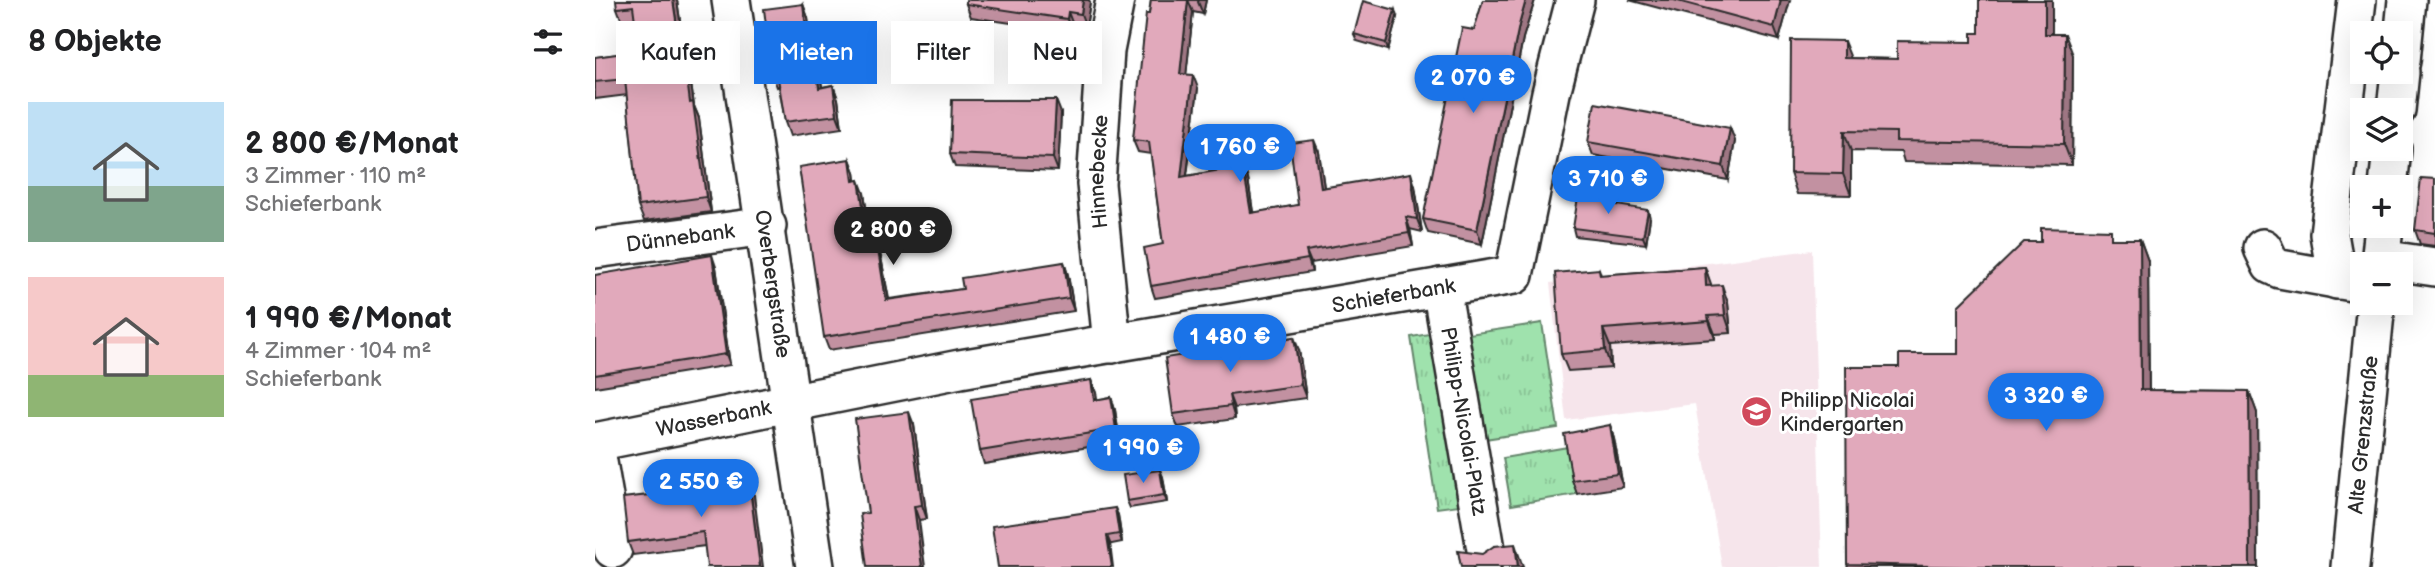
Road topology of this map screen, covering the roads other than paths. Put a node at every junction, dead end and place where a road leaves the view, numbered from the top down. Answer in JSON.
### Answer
{"nodes":[{"id":1,"x":731,"y":0,"type":"edge"},
{"id":2,"x":1115,"y":0,"type":"edge"},
{"id":3,"x":1574,"y":0,"type":"edge"},
{"id":4,"x":2357,"y":0,"type":"edge"},
{"id":5,"x":2407,"y":0,"type":"edge"},
{"id":6,"x":2405,"y":21,"type":"edge"},
{"id":7,"x":767,"y":226,"type":"junction"},
{"id":8,"x":595,"y":248,"type":"edge"},
{"id":9,"x":2263,"y":248,"type":"dead end"},
{"id":10,"x":2355,"y":252,"type":"edge"},
{"id":11,"x":2350,"y":263,"type":"edge"},
{"id":12,"x":2413,"y":265,"type":"edge"},
{"id":13,"x":2435,"y":267,"type":"edge"},
{"id":14,"x":1441,"y":287,"type":"junction"},
{"id":15,"x":2376,"y":315,"type":"edge"},
{"id":16,"x":1112,"y":344,"type":"junction"},
{"id":17,"x":789,"y":402,"type":"junction"},
{"id":18,"x":595,"y":443,"type":"edge"},
{"id":19,"x":613,"y":549,"type":"dead end"},
{"id":20,"x":1487,"y":555,"type":"edge"},
{"id":21,"x":815,"y":567,"type":"edge"},
{"id":22,"x":2350,"y":567,"type":"edge"}],
"edges":[{"from":1,"to":7,"type":"street","name":"Overbergstraße"},
{"from":2,"to":16,"type":"street","name":"Hinnebecke"},
{"from":3,"to":14,"type":"street","name":"Schieferbank"},
{"from":4,"to":10,"type":"street"},
{"from":5,"to":6,"type":"street"},
{"from":7,"to":8,"type":"street","name":"Dünnebank"},
{"from":7,"to":17,"type":"street","name":"Overbergstraße"},
{"from":9,"to":11,"type":"street"},
{"from":12,"to":13,"type":"street"},
{"from":14,"to":16,"type":"street","name":"Schieferbank"},
{"from":14,"to":20,"type":"street","name":"Philipp-Nicolai-Platz"},
{"from":15,"to":22,"type":"street","name":"Alte Grenzstraße"},
{"from":16,"to":17,"type":"street","name":"Schieferbank"},
{"from":17,"to":18,"type":"street","name":"Wasserbank"},
{"from":17,"to":21,"type":"street","name":"Overbergstraße"},
{"from":18,"to":19,"type":"street"}]}
